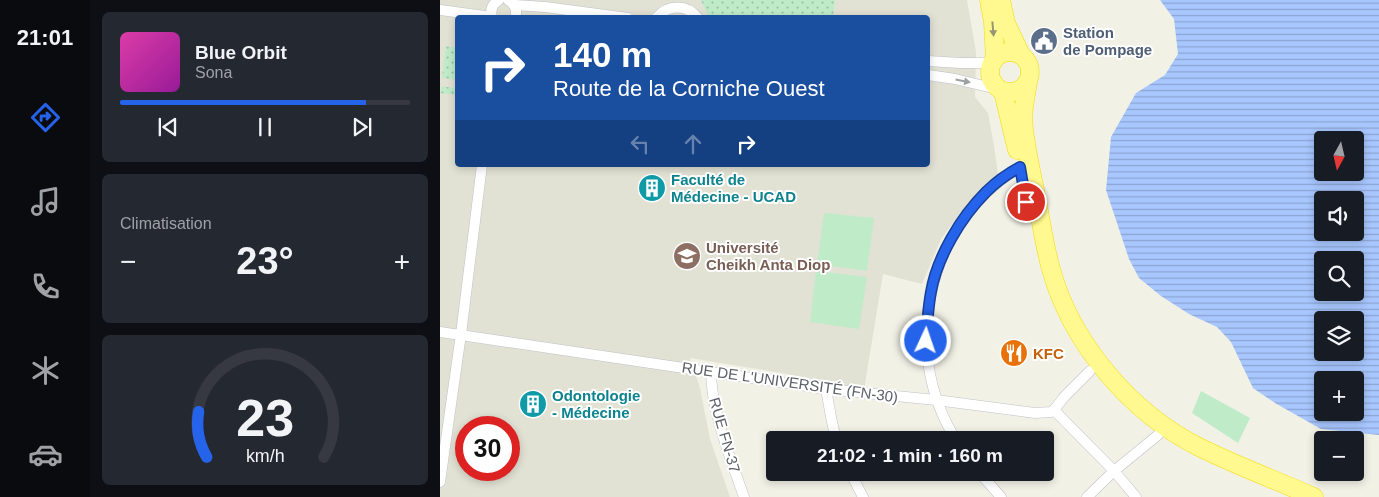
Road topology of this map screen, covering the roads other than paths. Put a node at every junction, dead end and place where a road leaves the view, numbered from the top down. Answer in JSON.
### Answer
{"nodes":[{"id":1,"x":485,"y":0,"type":"edge"},
{"id":2,"x":989,"y":0,"type":"edge"},
{"id":3,"x":1001,"y":0,"type":"edge"},
{"id":4,"x":498,"y":1,"type":"edge"},
{"id":5,"x":510,"y":1,"type":"edge"},
{"id":6,"x":440,"y":10,"type":"edge"},
{"id":7,"x":477,"y":15,"type":"edge"},
{"id":8,"x":492,"y":15,"type":"edge"},
{"id":9,"x":515,"y":15,"type":"edge"},
{"id":10,"x":605,"y":15,"type":"edge"},
{"id":11,"x":659,"y":15,"type":"edge"},
{"id":12,"x":695,"y":15,"type":"edge"},
{"id":13,"x":1021,"y":55,"type":"junction"},
{"id":14,"x":930,"y":61,"type":"edge"},
{"id":15,"x":993,"y":61,"type":"junction"},
{"id":16,"x":930,"y":75,"type":"edge"},
{"id":17,"x":1028,"y":82,"type":"junction"},
{"id":18,"x":1000,"y":90,"type":"junction"},
{"id":19,"x":482,"y":167,"type":"edge"},
{"id":20,"x":1020,"y":167,"type":"junction"},
{"id":21,"x":440,"y":332,"type":"edge"},
{"id":22,"x":461,"y":334,"type":"junction"},
{"id":23,"x":711,"y":371,"type":"junction"},
{"id":24,"x":1090,"y":371,"type":"junction"},
{"id":25,"x":826,"y":389,"type":"junction"},
{"id":26,"x":936,"y":400,"type":"junction"},
{"id":27,"x":1054,"y":410,"type":"junction"},
{"id":28,"x":834,"y":431,"type":"edge"},
{"id":29,"x":950,"y":431,"type":"edge"},
{"id":30,"x":1158,"y":434,"type":"junction"},
{"id":31,"x":1114,"y":471,"type":"junction"},
{"id":32,"x":855,"y":481,"type":"edge"},
{"id":33,"x":987,"y":481,"type":"edge"},
{"id":34,"x":440,"y":482,"type":"edge"},
{"id":35,"x":744,"y":497,"type":"edge"},
{"id":36,"x":863,"y":497,"type":"edge"},
{"id":37,"x":1001,"y":497,"type":"edge"},
{"id":38,"x":1087,"y":497,"type":"edge"},
{"id":39,"x":1136,"y":497,"type":"edge"},
{"id":40,"x":1286,"y":497,"type":"edge"},
{"id":41,"x":1314,"y":497,"type":"edge"}],
"edges":[{"from":1,"to":4,"type":"street"},
{"from":2,"to":15,"type":"highway","one_way":true},
{"from":3,"to":13,"type":"highway"},
{"from":4,"to":8,"type":"street"},
{"from":5,"to":9,"type":"street"},
{"from":5,"to":10,"type":"street"},
{"from":6,"to":7,"type":"street"},
{"from":11,"to":12,"type":"street"},
{"from":13,"to":15,"type":"highway"},
{"from":13,"to":17,"type":"highway"},
{"from":14,"to":15,"type":"street"},
{"from":15,"to":18,"type":"highway"},
{"from":16,"to":18,"type":"street","one_way":true},
{"from":17,"to":18,"type":"highway"},
{"from":17,"to":41,"type":"highway"},
{"from":18,"to":20,"type":"highway"},
{"from":19,"to":22,"type":"street"},
{"from":20,"to":24,"type":"highway"},
{"from":20,"to":26,"type":"street"},
{"from":21,"to":22,"type":"street","name":"RUE DE L'UNIVERSITÉ (FN-30)"},
{"from":22,"to":23,"type":"street","name":"RUE DE L'UNIVERSITÉ (FN-30)"},
{"from":22,"to":34,"type":"street"},
{"from":23,"to":25,"type":"street","name":"RUE DE L'UNIVERSITÉ (FN-30)"},
{"from":23,"to":35,"type":"street","name":"RUE FN-37"},
{"from":24,"to":27,"type":"street"},
{"from":24,"to":30,"type":"highway"},
{"from":25,"to":26,"type":"street","name":"RUE DE L'UNIVERSITÉ (FN-30)"},
{"from":25,"to":28,"type":"street"},
{"from":26,"to":27,"type":"street","name":"RUE DE L'UNIVERSITÉ (FN-30)"},
{"from":26,"to":29,"type":"street"},
{"from":27,"to":31,"type":"street"},
{"from":30,"to":31,"type":"street"},
{"from":30,"to":40,"type":"highway"},
{"from":31,"to":38,"type":"street"},
{"from":31,"to":39,"type":"street"},
{"from":32,"to":36,"type":"street"},
{"from":33,"to":37,"type":"street"}]}
